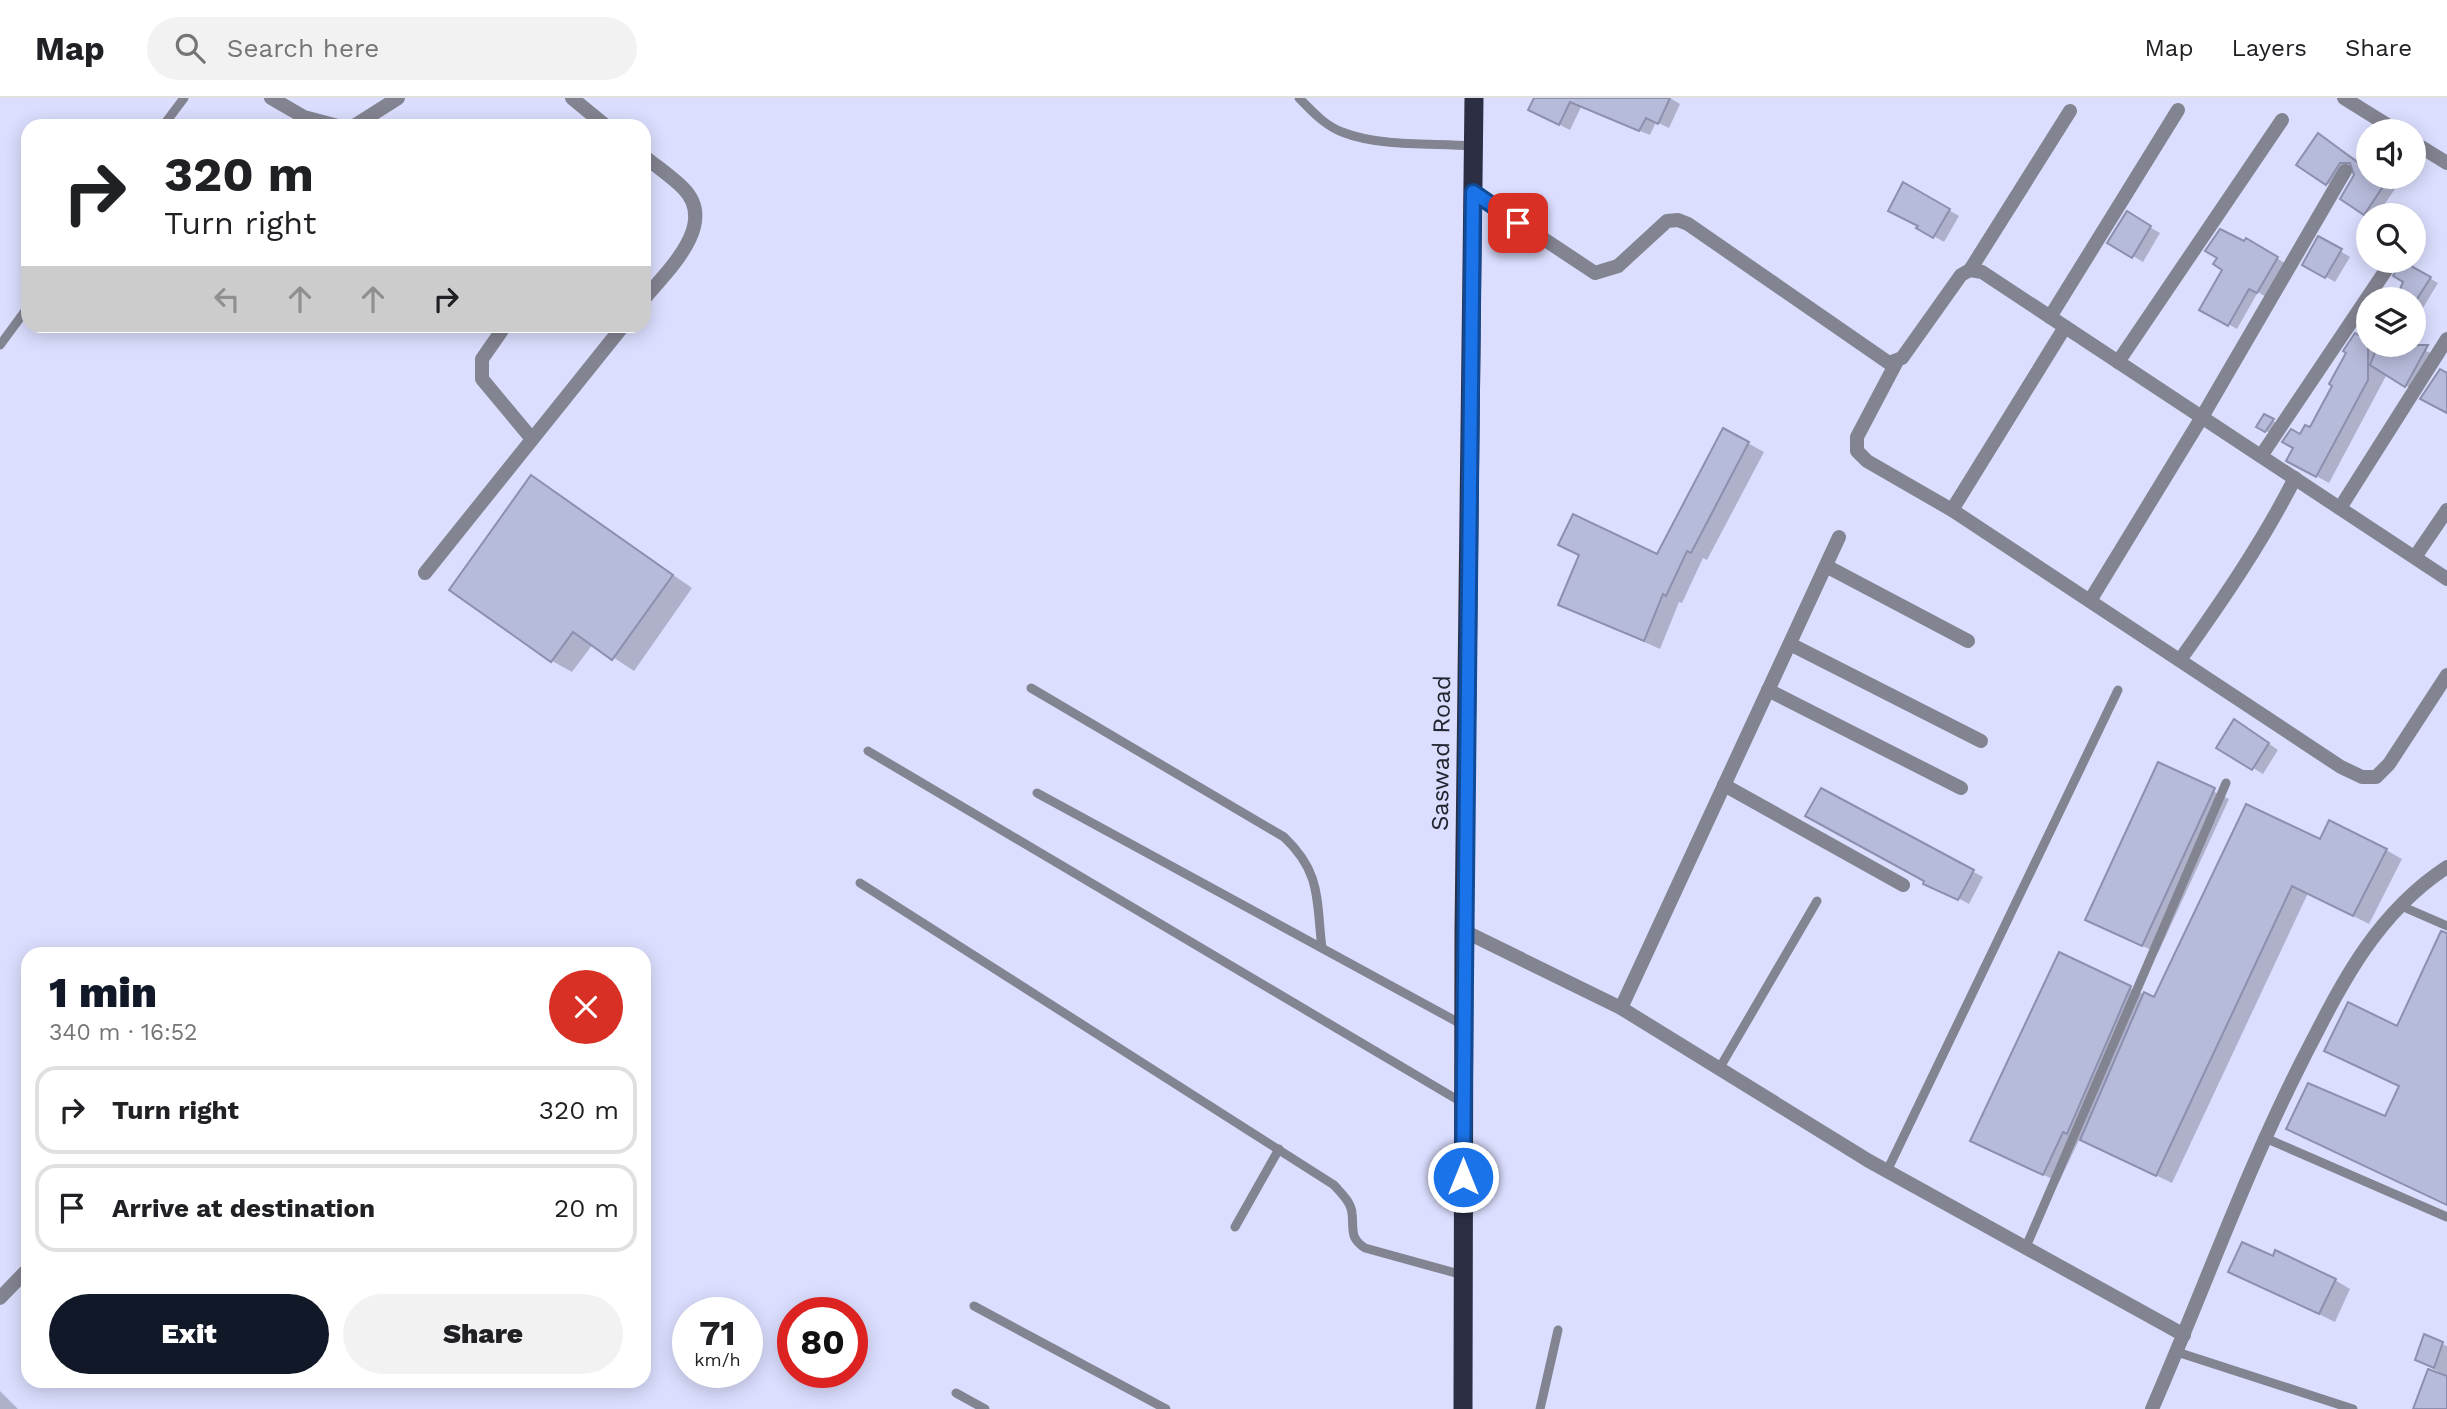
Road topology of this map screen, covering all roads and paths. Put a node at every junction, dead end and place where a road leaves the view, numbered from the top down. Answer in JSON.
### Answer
{"nodes":[{"id":1,"x":184,"y":98,"type":"edge"},
{"id":2,"x":271,"y":98,"type":"edge"},
{"id":3,"x":398,"y":98,"type":"edge"},
{"id":4,"x":572,"y":98,"type":"edge"},
{"id":5,"x":1299,"y":98,"type":"edge"},
{"id":6,"x":1474,"y":98,"type":"edge"},
{"id":7,"x":2344,"y":98,"type":"edge"},
{"id":8,"x":2178,"y":110,"type":"dead end"},
{"id":9,"x":2070,"y":111,"type":"dead end"},
{"id":10,"x":168,"y":119,"type":"edge"},
{"id":11,"x":312,"y":119,"type":"edge"},
{"id":12,"x":365,"y":119,"type":"edge"},
{"id":13,"x":598,"y":119,"type":"edge"},
{"id":14,"x":2378,"y":119,"type":"edge"},
{"id":15,"x":2282,"y":120,"type":"dead end"},
{"id":16,"x":1472,"y":146,"type":"junction"},
{"id":17,"x":2426,"y":150,"type":"edge"},
{"id":18,"x":651,"y":162,"type":"edge"},
{"id":19,"x":2447,"y":163,"type":"edge"},
{"id":20,"x":2345,"y":171,"type":"dead end"},
{"id":21,"x":1473,"y":192,"type":"junction"},
{"id":22,"x":1970,"y":270,"type":"junction"},
{"id":23,"x":2384,"y":273,"type":"edge"},
{"id":24,"x":651,"y":290,"type":"edge"},
{"id":25,"x":21,"y":316,"type":"edge"},
{"id":26,"x":2050,"y":317,"type":"junction"},
{"id":27,"x":2064,"y":327,"type":"junction"},
{"id":28,"x":500,"y":333,"type":"edge"},
{"id":29,"x":617,"y":333,"type":"edge"},
{"id":30,"x":2447,"y":339,"type":"edge"},
{"id":31,"x":0,"y":345,"type":"edge"},
{"id":32,"x":2118,"y":362,"type":"junction"},
{"id":33,"x":1896,"y":363,"type":"junction"},
{"id":34,"x":2202,"y":417,"type":"junction"},
{"id":35,"x":532,"y":439,"type":"junction"},
{"id":36,"x":2260,"y":456,"type":"junction"},
{"id":37,"x":2295,"y":478,"type":"junction"},
{"id":38,"x":2340,"y":508,"type":"junction"},
{"id":39,"x":1952,"y":509,"type":"junction"},
{"id":40,"x":2447,"y":510,"type":"edge"},
{"id":41,"x":1839,"y":537,"type":"dead end"},
{"id":42,"x":2414,"y":557,"type":"junction"},
{"id":43,"x":1826,"y":566,"type":"junction"},
{"id":44,"x":425,"y":573,"type":"dead end"},
{"id":45,"x":2447,"y":579,"type":"edge"},
{"id":46,"x":2091,"y":599,"type":"junction"},
{"id":47,"x":1968,"y":641,"type":"dead end"},
{"id":48,"x":1790,"y":643,"type":"junction"},
{"id":49,"x":2180,"y":660,"type":"junction"},
{"id":50,"x":2447,"y":675,"type":"edge"},
{"id":51,"x":1031,"y":688,"type":"dead end"},
{"id":52,"x":1768,"y":690,"type":"junction"},
{"id":53,"x":2118,"y":690,"type":"dead end"},
{"id":54,"x":1981,"y":741,"type":"dead end"},
{"id":55,"x":869,"y":751,"type":"dead end"},
{"id":56,"x":2226,"y":783,"type":"dead end"},
{"id":57,"x":1724,"y":785,"type":"junction"},
{"id":58,"x":1961,"y":788,"type":"dead end"},
{"id":59,"x":1037,"y":793,"type":"dead end"},
{"id":60,"x":2447,"y":867,"type":"edge"},
{"id":61,"x":860,"y":883,"type":"dead end"},
{"id":62,"x":1903,"y":885,"type":"dead end"},
{"id":63,"x":1817,"y":901,"type":"dead end"},
{"id":64,"x":2399,"y":905,"type":"junction"},
{"id":65,"x":2447,"y":926,"type":"edge"},
{"id":66,"x":1464,"y":931,"type":"junction"},
{"id":67,"x":1322,"y":948,"type":"junction"},
{"id":68,"x":1620,"y":1008,"type":"junction"},
{"id":69,"x":1463,"y":1025,"type":"junction"},
{"id":70,"x":1719,"y":1069,"type":"junction"},
{"id":71,"x":1463,"y":1102,"type":"junction"},
{"id":72,"x":2263,"y":1137,"type":"junction"},
{"id":73,"x":1279,"y":1149,"type":"junction"},
{"id":74,"x":1887,"y":1171,"type":"junction"},
{"id":75,"x":2447,"y":1217,"type":"edge"},
{"id":76,"x":1235,"y":1227,"type":"dead end"},
{"id":77,"x":2025,"y":1249,"type":"junction"},
{"id":78,"x":1463,"y":1275,"type":"junction"},
{"id":79,"x":21,"y":1276,"type":"edge"},
{"id":80,"x":0,"y":1298,"type":"edge"},
{"id":81,"x":974,"y":1306,"type":"dead end"},
{"id":82,"x":1558,"y":1330,"type":"dead end"},
{"id":83,"x":2184,"y":1335,"type":"junction"},
{"id":84,"x":2177,"y":1352,"type":"junction"},
{"id":85,"x":956,"y":1394,"type":"dead end"},
{"id":86,"x":985,"y":1409,"type":"edge"},
{"id":87,"x":1166,"y":1409,"type":"edge"},
{"id":88,"x":1464,"y":1409,"type":"edge"},
{"id":89,"x":1540,"y":1409,"type":"edge"},
{"id":90,"x":2152,"y":1409,"type":"edge"},
{"id":91,"x":2353,"y":1409,"type":"edge"}],
"edges":[{"from":1,"to":10,"type":"lane"},
{"from":2,"to":11,"type":"street"},
{"from":3,"to":12,"type":"street"},
{"from":4,"to":13,"type":"street"},
{"from":5,"to":16,"type":"lane"},
{"from":6,"to":16,"type":"highway","name":"Saswad Road"},
{"from":7,"to":14,"type":"street"},
{"from":8,"to":26,"type":"street"},
{"from":9,"to":22,"type":"street"},
{"from":15,"to":32,"type":"street"},
{"from":16,"to":21,"type":"highway","name":"Saswad Road"},
{"from":17,"to":19,"type":"street"},
{"from":18,"to":24,"type":"street"},
{"from":20,"to":34,"type":"street"},
{"from":21,"to":33,"type":"street"},
{"from":21,"to":66,"type":"highway","name":"Saswad Road"},
{"from":22,"to":26,"type":"street"},
{"from":22,"to":33,"type":"street"},
{"from":23,"to":36,"type":"street"},
{"from":25,"to":31,"type":"lane"},
{"from":26,"to":27,"type":"street"},
{"from":27,"to":32,"type":"street"},
{"from":27,"to":39,"type":"street"},
{"from":28,"to":35,"type":"street"},
{"from":29,"to":35,"type":"street"},
{"from":30,"to":38,"type":"street"},
{"from":32,"to":34,"type":"street"},
{"from":33,"to":39,"type":"street"},
{"from":34,"to":36,"type":"street"},
{"from":34,"to":46,"type":"street"},
{"from":35,"to":44,"type":"street"},
{"from":36,"to":37,"type":"street"},
{"from":37,"to":38,"type":"street"},
{"from":37,"to":49,"type":"street"},
{"from":38,"to":42,"type":"street"},
{"from":39,"to":46,"type":"street"},
{"from":40,"to":42,"type":"street"},
{"from":41,"to":43,"type":"street"},
{"from":42,"to":45,"type":"street"},
{"from":43,"to":47,"type":"street"},
{"from":43,"to":48,"type":"street"},
{"from":46,"to":49,"type":"street"},
{"from":48,"to":52,"type":"street"},
{"from":48,"to":54,"type":"street"},
{"from":49,"to":50,"type":"street"},
{"from":51,"to":67,"type":"lane"},
{"from":52,"to":57,"type":"street"},
{"from":52,"to":58,"type":"street"},
{"from":53,"to":74,"type":"lane"},
{"from":55,"to":71,"type":"lane"},
{"from":56,"to":77,"type":"lane"},
{"from":57,"to":62,"type":"street"},
{"from":57,"to":68,"type":"street"},
{"from":59,"to":67,"type":"lane"},
{"from":60,"to":64,"type":"street"},
{"from":61,"to":73,"type":"lane"},
{"from":63,"to":70,"type":"lane"},
{"from":64,"to":65,"type":"lane"},
{"from":64,"to":72,"type":"street"},
{"from":66,"to":68,"type":"street"},
{"from":66,"to":69,"type":"highway","name":"Saswad Road"},
{"from":67,"to":69,"type":"lane"},
{"from":68,"to":70,"type":"street"},
{"from":69,"to":71,"type":"highway","name":"Saswad Road"},
{"from":70,"to":74,"type":"street"},
{"from":71,"to":78,"type":"highway","name":"Saswad Road"},
{"from":72,"to":75,"type":"lane"},
{"from":72,"to":83,"type":"street"},
{"from":73,"to":76,"type":"lane"},
{"from":73,"to":78,"type":"lane"},
{"from":74,"to":77,"type":"street"},
{"from":77,"to":83,"type":"street"},
{"from":78,"to":88,"type":"highway","name":"Saswad Road"},
{"from":79,"to":80,"type":"street"},
{"from":81,"to":87,"type":"lane"},
{"from":82,"to":89,"type":"lane"},
{"from":83,"to":84,"type":"street"},
{"from":84,"to":90,"type":"street"},
{"from":84,"to":91,"type":"lane"},
{"from":85,"to":86,"type":"lane"}]}
